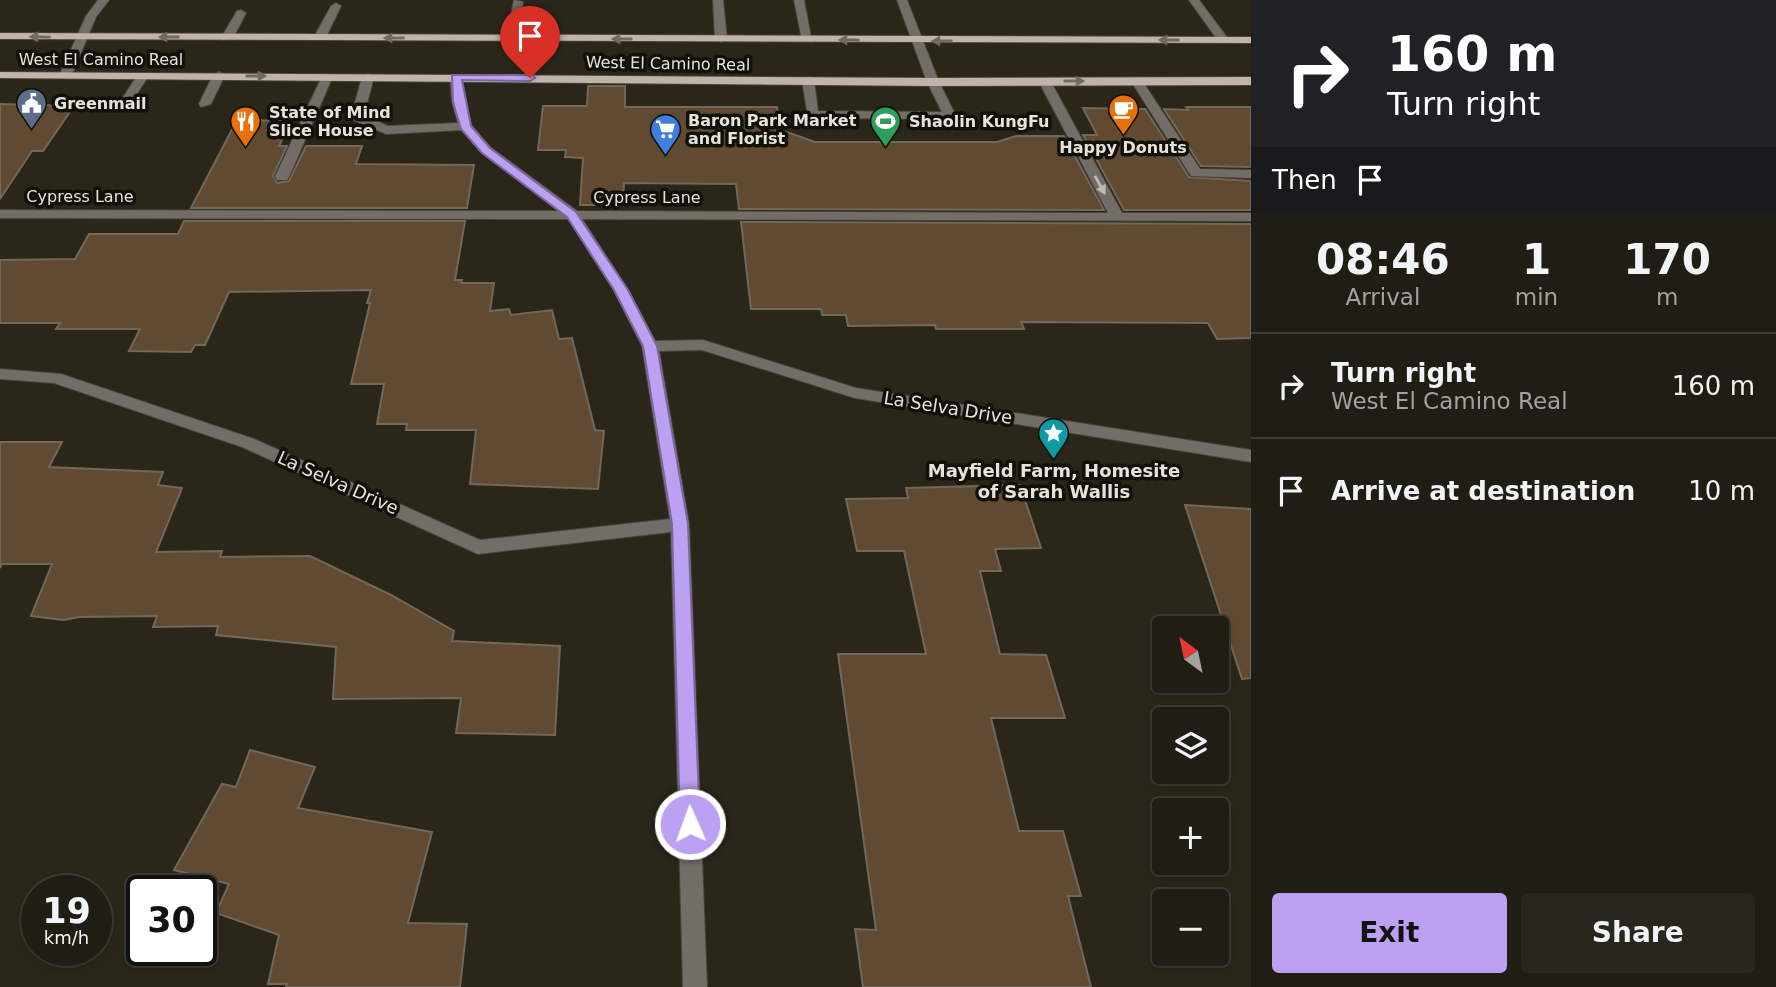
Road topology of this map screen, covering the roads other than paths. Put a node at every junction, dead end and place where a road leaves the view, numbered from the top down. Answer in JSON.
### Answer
{"nodes":[{"id":1,"x":104,"y":0,"type":"edge"},
{"id":2,"x":718,"y":0,"type":"edge"},
{"id":3,"x":799,"y":0,"type":"edge"},
{"id":4,"x":902,"y":0,"type":"edge"},
{"id":5,"x":1194,"y":0,"type":"edge"},
{"id":6,"x":519,"y":2,"type":"edge"},
{"id":7,"x":337,"y":6,"type":"dead end"},
{"id":8,"x":241,"y":13,"type":"dead end"},
{"id":9,"x":0,"y":36,"type":"edge"},
{"id":10,"x":80,"y":37,"type":"junction"},
{"id":11,"x":320,"y":37,"type":"junction"},
{"id":12,"x":227,"y":38,"type":"junction"},
{"id":13,"x":512,"y":39,"type":"junction"},
{"id":14,"x":721,"y":39,"type":"junction"},
{"id":15,"x":808,"y":40,"type":"junction"},
{"id":16,"x":917,"y":40,"type":"junction"},
{"id":17,"x":1223,"y":40,"type":"junction"},
{"id":18,"x":1251,"y":40,"type":"edge"},
{"id":19,"x":66,"y":74,"type":"junction"},
{"id":20,"x":0,"y":75,"type":"edge"},
{"id":21,"x":143,"y":75,"type":"junction"},
{"id":22,"x":219,"y":75,"type":"junction"},
{"id":23,"x":327,"y":76,"type":"junction"},
{"id":24,"x":369,"y":77,"type":"junction"},
{"id":25,"x":456,"y":77,"type":"junction"},
{"id":26,"x":808,"y":80,"type":"junction"},
{"id":27,"x":1137,"y":81,"type":"junction"},
{"id":28,"x":1251,"y":81,"type":"edge"},
{"id":29,"x":933,"y":82,"type":"junction"},
{"id":30,"x":1045,"y":82,"type":"junction"},
{"id":31,"x":205,"y":104,"type":"dead end"},
{"id":32,"x":124,"y":105,"type":"dead end"},
{"id":33,"x":465,"y":126,"type":"junction"},
{"id":34,"x":1251,"y":174,"type":"edge"},
{"id":35,"x":282,"y":177,"type":"dead end"},
{"id":36,"x":0,"y":214,"type":"edge"},
{"id":37,"x":572,"y":214,"type":"junction"},
{"id":38,"x":1117,"y":216,"type":"junction"},
{"id":39,"x":1251,"y":217,"type":"edge"},
{"id":40,"x":650,"y":346,"type":"junction"},
{"id":41,"x":0,"y":374,"type":"edge"},
{"id":42,"x":1251,"y":456,"type":"edge"},
{"id":43,"x":680,"y":524,"type":"junction"},
{"id":44,"x":695,"y":987,"type":"edge"}],
"edges":[{"from":1,"to":10,"type":"street"},
{"from":2,"to":14,"type":"street"},
{"from":3,"to":15,"type":"street"},
{"from":4,"to":16,"type":"street"},
{"from":5,"to":17,"type":"street"},
{"from":6,"to":13,"type":"street"},
{"from":7,"to":11,"type":"street"},
{"from":8,"to":12,"type":"street"},
{"from":10,"to":9,"type":"main road","name":"West El Camino Real","one_way":true},
{"from":12,"to":10,"type":"main road","name":"West El Camino Real","one_way":true},
{"from":10,"to":19,"type":"street"},
{"from":11,"to":12,"type":"main road","name":"West El Camino Real"},
{"from":13,"to":11,"type":"main road","name":"West El Camino Real","one_way":true},
{"from":14,"to":13,"type":"main road","name":"West El Camino Real","one_way":true},
{"from":14,"to":15,"type":"main road","name":"West El Camino Real"},
{"from":16,"to":15,"type":"main road","name":"West El Camino Real","one_way":true},
{"from":17,"to":16,"type":"main road","name":"West El Camino Real","one_way":true},
{"from":16,"to":29,"type":"street"},
{"from":17,"to":18,"type":"main road","name":"West El Camino Real"},
{"from":19,"to":20,"type":"main road","name":"West El Camino Real"},
{"from":19,"to":21,"type":"main road","name":"West El Camino Real"},
{"from":21,"to":22,"type":"main road","name":"West El Camino Real"},
{"from":21,"to":32,"type":"street"},
{"from":22,"to":23,"type":"main road","name":"West El Camino Real","one_way":true},
{"from":22,"to":31,"type":"street"},
{"from":23,"to":24,"type":"main road","name":"West El Camino Real"},
{"from":23,"to":35,"type":"street"},
{"from":24,"to":25,"type":"main road","name":"West El Camino Real"},
{"from":24,"to":33,"type":"street"},
{"from":25,"to":26,"type":"main road","name":"West El Camino Real"},
{"from":25,"to":33,"type":"street"},
{"from":26,"to":29,"type":"main road","name":"West El Camino Real"},
{"from":26,"to":29,"type":"street"},
{"from":27,"to":28,"type":"main road","name":"West El Camino Real"},
{"from":30,"to":27,"type":"main road","name":"West El Camino Real","one_way":true},
{"from":27,"to":34,"type":"street"},
{"from":29,"to":30,"type":"main road","name":"West El Camino Real"},
{"from":30,"to":38,"type":"street","one_way":true},
{"from":33,"to":37,"type":"street"},
{"from":36,"to":37,"type":"street","name":"Cypress Lane"},
{"from":37,"to":38,"type":"street","name":"Cypress Lane"},
{"from":37,"to":40,"type":"street"},
{"from":38,"to":39,"type":"street","name":"Cypress Lane"},
{"from":40,"to":42,"type":"street","name":"La Selva Drive"},
{"from":40,"to":43,"type":"street"},
{"from":41,"to":43,"type":"street","name":"La Selva Drive"},
{"from":43,"to":44,"type":"street"}]}
